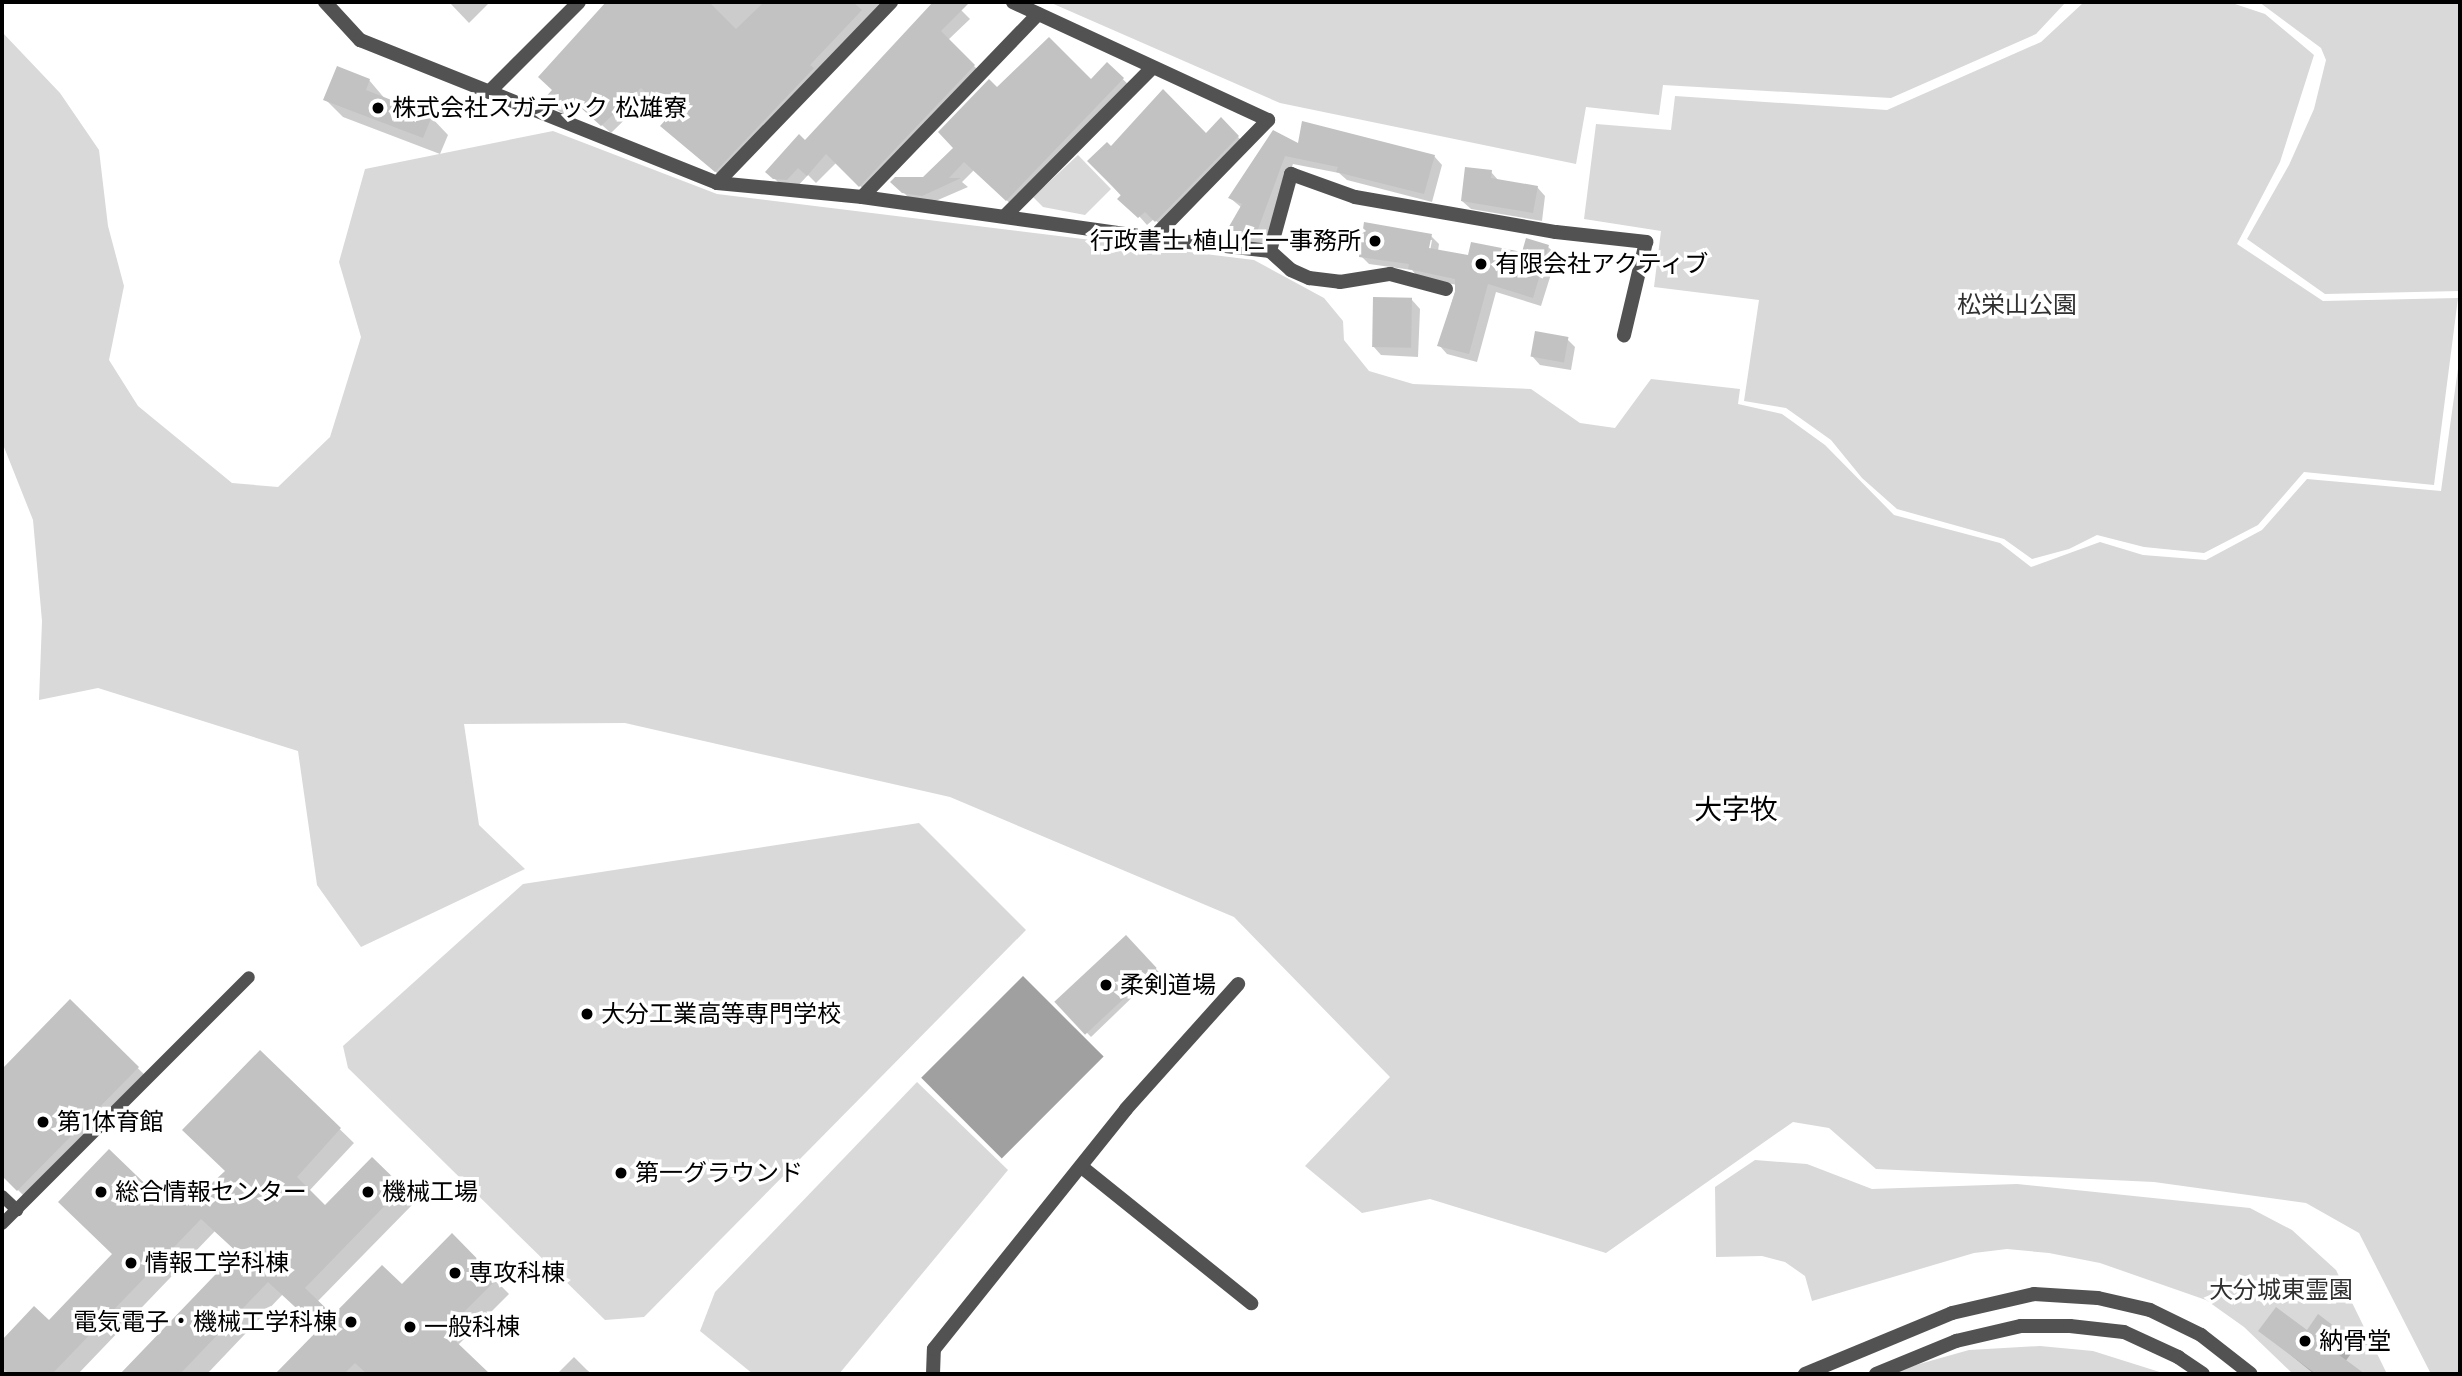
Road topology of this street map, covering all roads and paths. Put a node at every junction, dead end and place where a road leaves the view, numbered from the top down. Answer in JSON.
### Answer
{"nodes":[{"id":1,"x":326,"y":2,"type":"edge"},
{"id":2,"x":579,"y":2,"type":"edge"},
{"id":3,"x":891,"y":2,"type":"edge"},
{"id":4,"x":1013,"y":2,"type":"edge"},
{"id":5,"x":1038,"y":14,"type":"junction"},
{"id":6,"x":1152,"y":68,"type":"junction"},
{"id":7,"x":489,"y":92,"type":"junction"},
{"id":8,"x":717,"y":183,"type":"junction"},
{"id":9,"x":862,"y":197,"type":"junction"},
{"id":10,"x":1005,"y":216,"type":"junction"},
{"id":11,"x":1153,"y":237,"type":"junction"},
{"id":12,"x":1270,"y":251,"type":"junction"},
{"id":13,"x":1446,"y":289,"type":"dead end"},
{"id":14,"x":1624,"y":335,"type":"dead end"},
{"id":15,"x":249,"y":977,"type":"dead end"},
{"id":16,"x":1237,"y":985,"type":"dead end"},
{"id":17,"x":1083,"y":1168,"type":"junction"},
{"id":18,"x":2,"y":1196,"type":"edge"},
{"id":19,"x":17,"y":1210,"type":"junction"},
{"id":20,"x":2,"y":1224,"type":"edge"},
{"id":21,"x":1251,"y":1303,"type":"dead end"},
{"id":22,"x":933,"y":1374,"type":"edge"},
{"id":23,"x":1805,"y":1374,"type":"edge"},
{"id":24,"x":1877,"y":1374,"type":"edge"},
{"id":25,"x":2203,"y":1374,"type":"edge"},
{"id":26,"x":2251,"y":1374,"type":"edge"}],
"edges":[{"from":1,"to":7,"type":"street"},
{"from":2,"to":7,"type":"street"},
{"from":3,"to":8,"type":"street"},
{"from":4,"to":5,"type":"street"},
{"from":5,"to":6,"type":"street"},
{"from":5,"to":9,"type":"street"},
{"from":6,"to":10,"type":"street"},
{"from":6,"to":11,"type":"street"},
{"from":7,"to":8,"type":"street"},
{"from":8,"to":9,"type":"street"},
{"from":9,"to":10,"type":"street"},
{"from":10,"to":11,"type":"street"},
{"from":11,"to":12,"type":"street"},
{"from":12,"to":13,"type":"street"},
{"from":12,"to":14,"type":"street"},
{"from":15,"to":19,"type":"lane"},
{"from":16,"to":17,"type":"street"},
{"from":17,"to":21,"type":"street"},
{"from":17,"to":22,"type":"street"},
{"from":18,"to":19,"type":"lane"},
{"from":19,"to":20,"type":"lane"},
{"from":23,"to":26,"type":"street"},
{"from":24,"to":25,"type":"street"}]}
